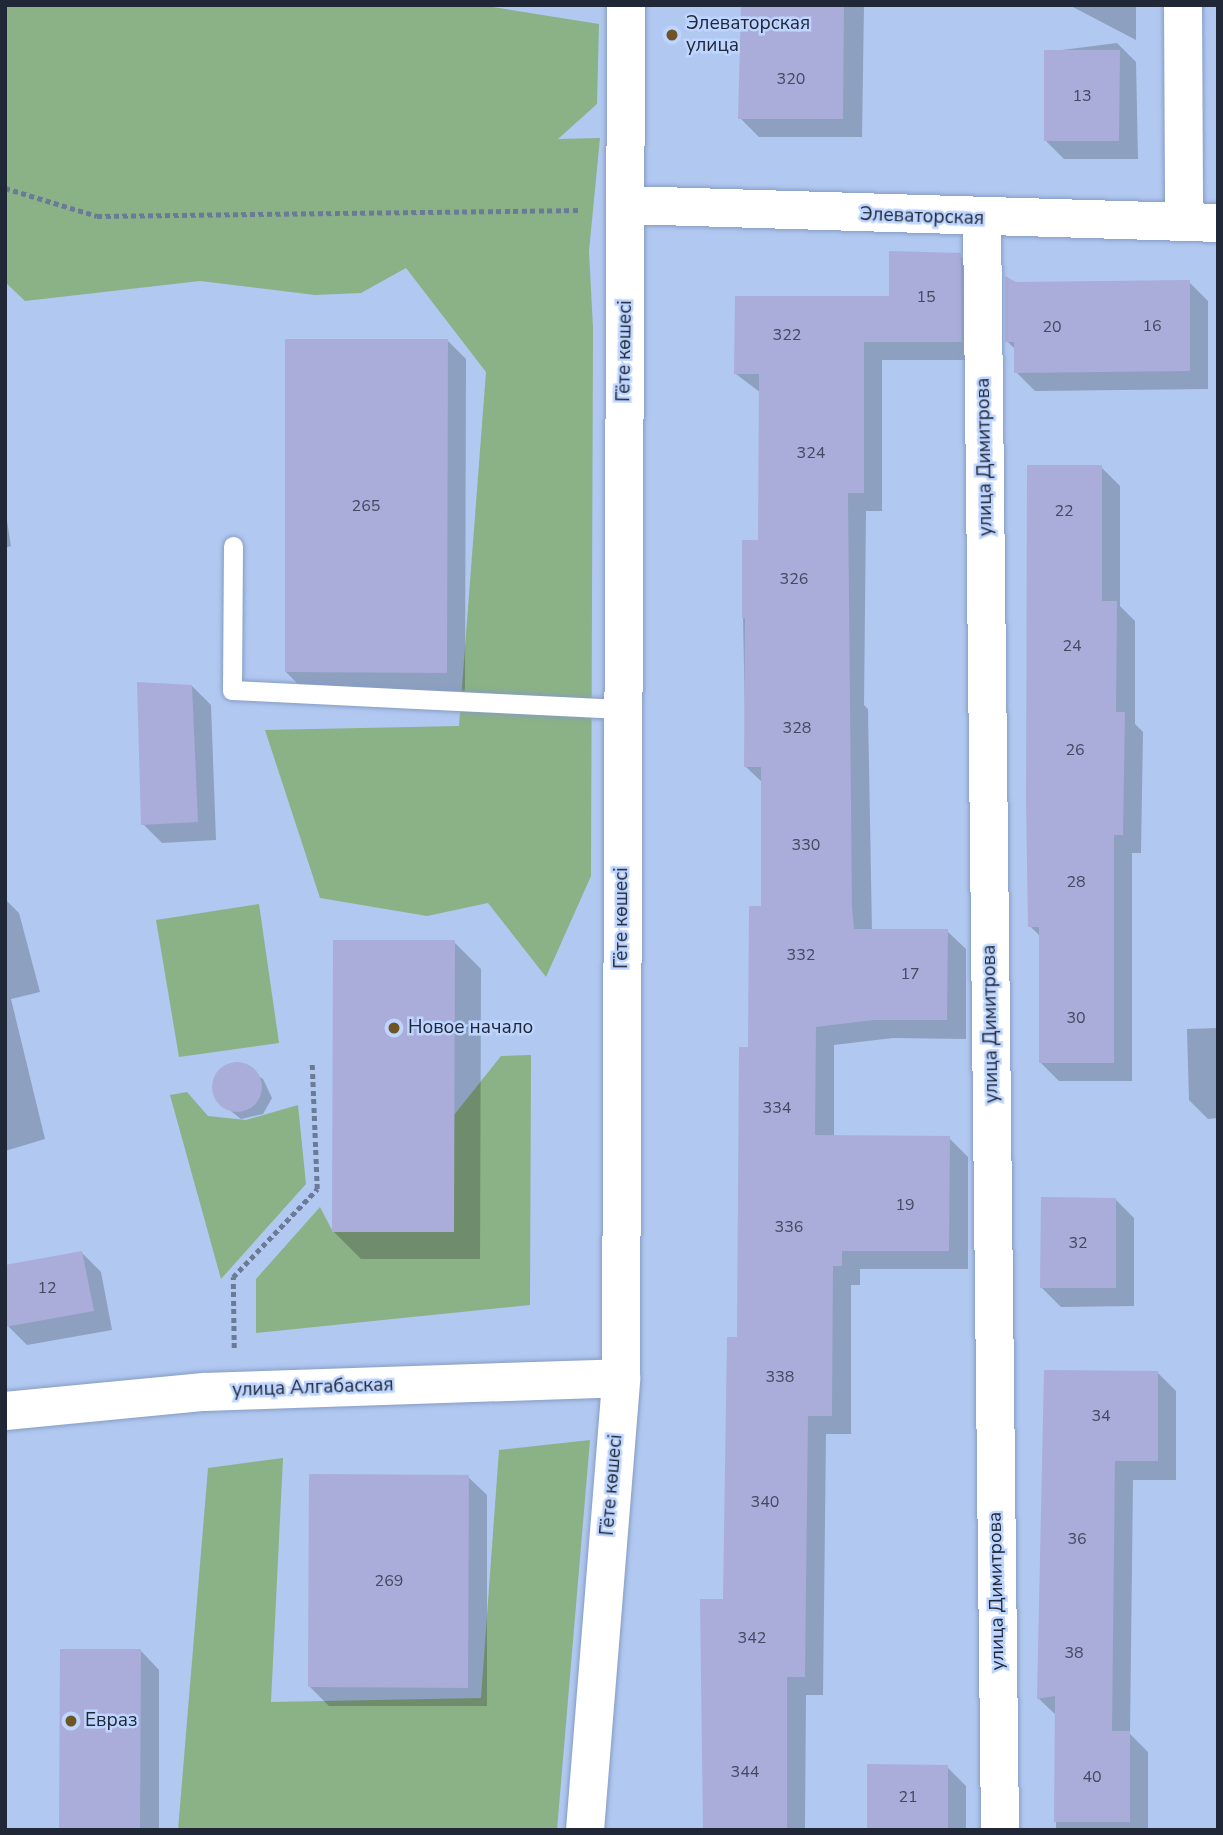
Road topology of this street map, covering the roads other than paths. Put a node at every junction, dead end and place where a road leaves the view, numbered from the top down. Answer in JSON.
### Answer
{"nodes":[{"id":1,"x":626,"y":5,"type":"edge"},
{"id":2,"x":1183,"y":5,"type":"edge"},
{"id":3,"x":626,"y":205,"type":"junction"},
{"id":4,"x":982,"y":219,"type":"junction"},
{"id":5,"x":1201,"y":222,"type":"edge"},
{"id":6,"x":233,"y":546,"type":"dead end"},
{"id":7,"x":622,"y":709,"type":"junction"},
{"id":8,"x":621,"y":1378,"type":"junction"},
{"id":9,"x":5,"y":1411,"type":"edge"},
{"id":10,"x":585,"y":1830,"type":"edge"},
{"id":11,"x":999,"y":1830,"type":"edge"}],
"edges":[{"from":1,"to":3,"type":"street","name":"Гёте көшесі"},
{"from":2,"to":5,"type":"street"},
{"from":3,"to":4,"type":"street","name":"Элеваторская"},
{"from":3,"to":7,"type":"street","name":"Гёте көшесі"},
{"from":4,"to":5,"type":"street","name":"Элеваторская"},
{"from":4,"to":11,"type":"street","name":"улица Димитрова"},
{"from":6,"to":7,"type":"lane"},
{"from":7,"to":8,"type":"street","name":"Гёте көшесі"},
{"from":8,"to":9,"type":"street","name":"улица Алгабаская"},
{"from":8,"to":10,"type":"street","name":"Гёте көшесі"}]}
